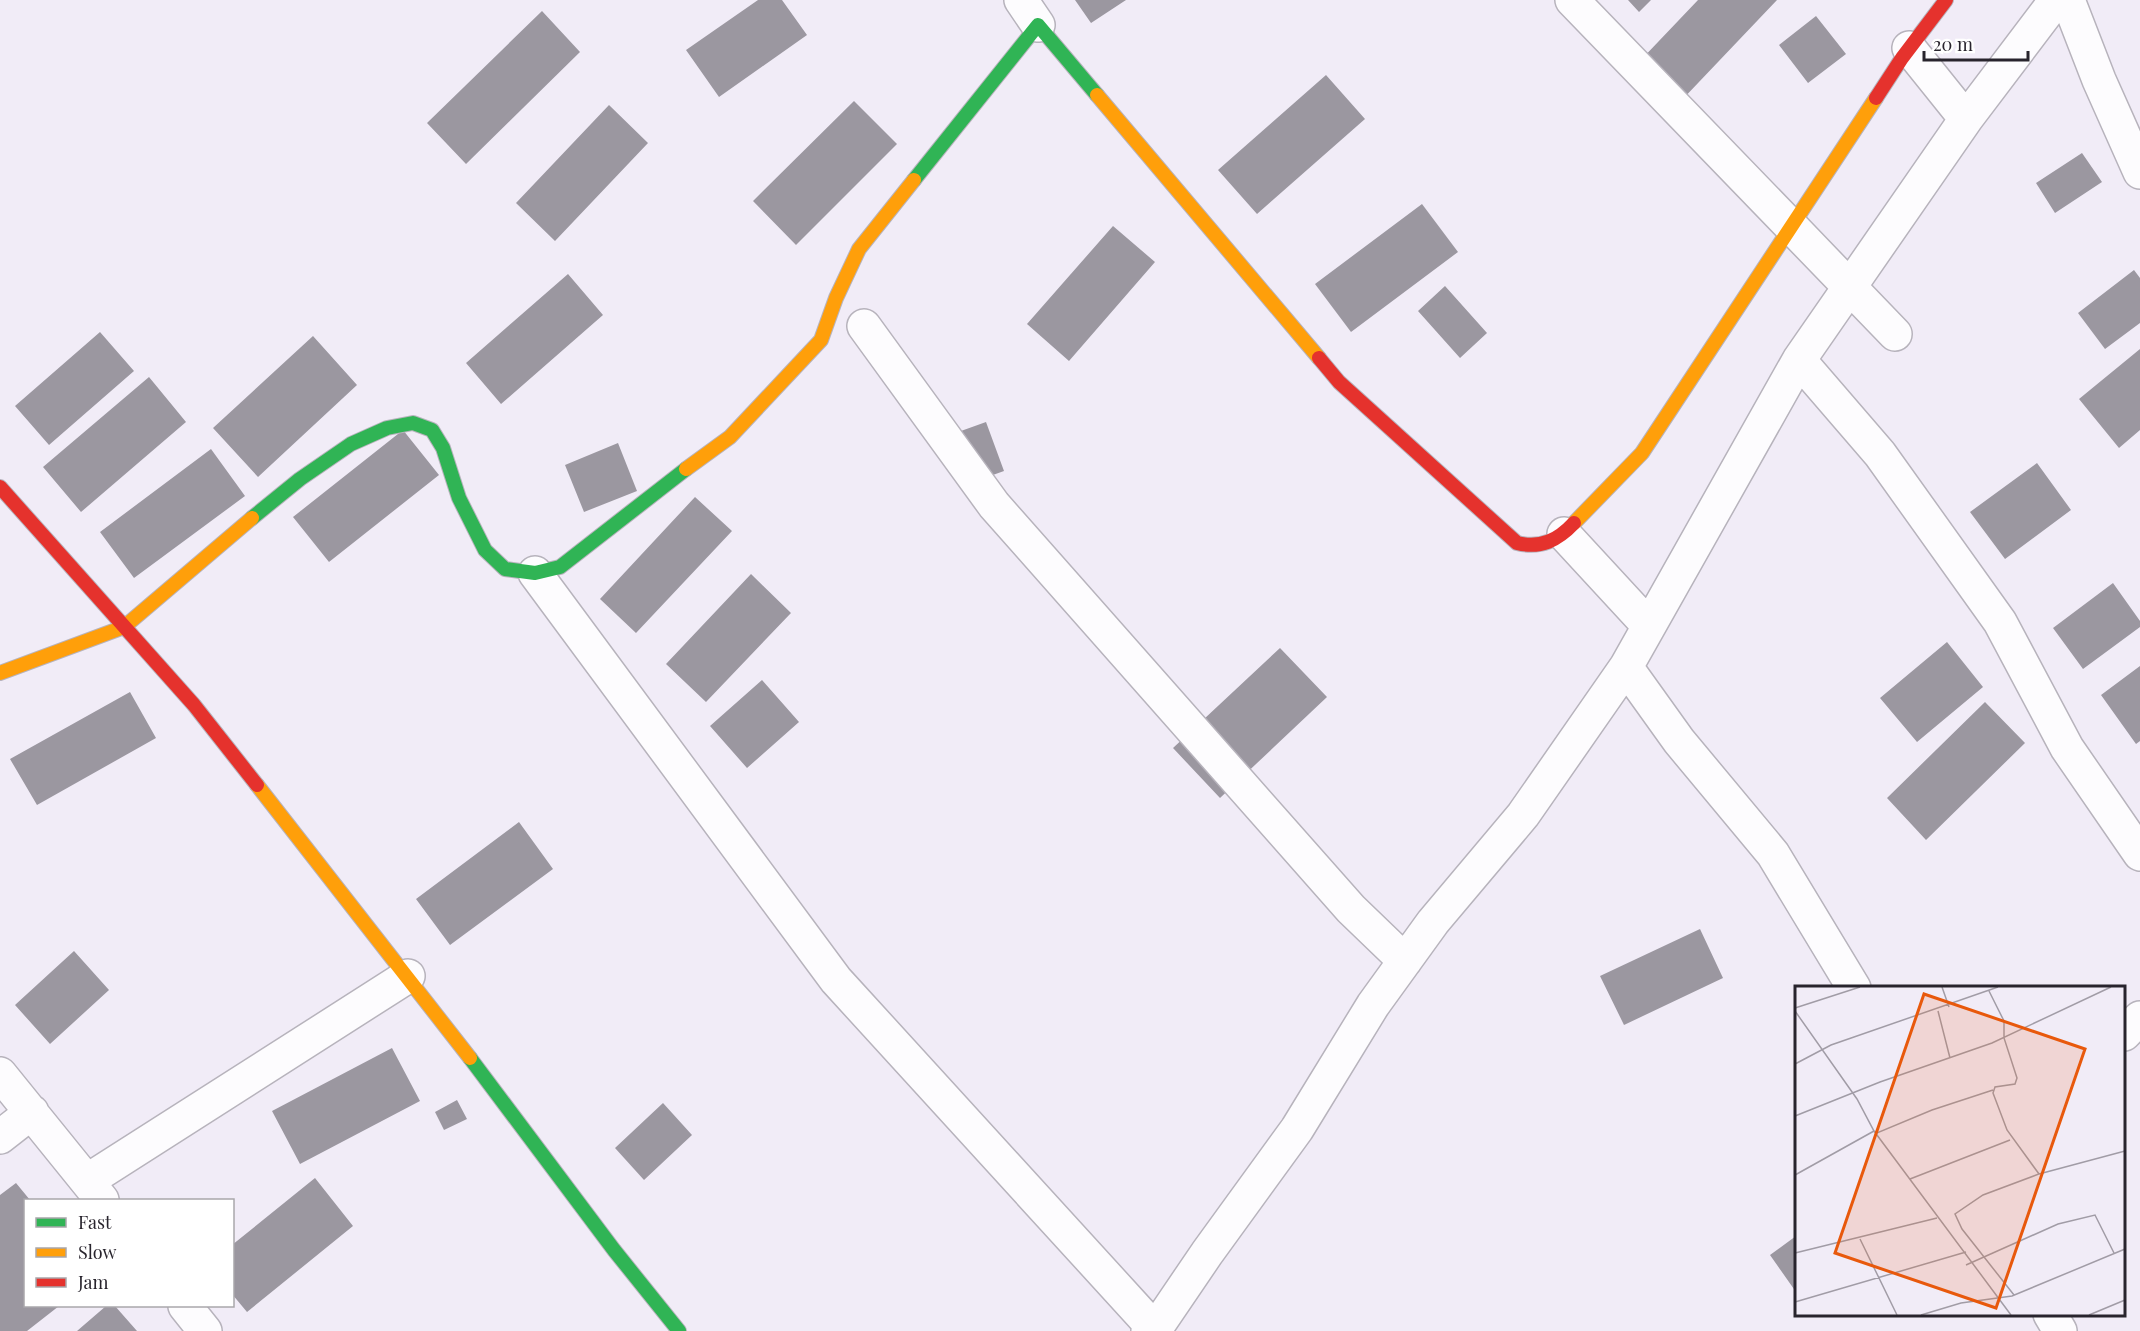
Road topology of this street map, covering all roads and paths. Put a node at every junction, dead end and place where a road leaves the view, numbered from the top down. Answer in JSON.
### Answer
{"nodes":[{"id":1,"x":1572,"y":0,"type":"edge"},
{"id":2,"x":1593,"y":0,"type":"edge"},
{"id":3,"x":1946,"y":0,"type":"edge"},
{"id":4,"x":2056,"y":0,"type":"edge"},
{"id":5,"x":2068,"y":0,"type":"edge"},
{"id":6,"x":1030,"y":13,"type":"edge"},
{"id":7,"x":1909,"y":48,"type":"junction"},
{"id":8,"x":1966,"y":119,"type":"junction"},
{"id":9,"x":2140,"y":172,"type":"edge"},
{"id":10,"x":1792,"y":227,"type":"junction"},
{"id":11,"x":1853,"y":282,"type":"junction"},
{"id":12,"x":864,"y":326,"type":"dead end"},
{"id":13,"x":1895,"y":334,"type":"junction"},
{"id":14,"x":1799,"y":360,"type":"junction"},
{"id":15,"x":0,"y":487,"type":"edge"},
{"id":16,"x":1564,"y":534,"type":"junction"},
{"id":17,"x":535,"y":573,"type":"junction"},
{"id":18,"x":1648,"y":625,"type":"junction"},
{"id":19,"x":124,"y":627,"type":"junction"},
{"id":20,"x":1626,"y":667,"type":"junction"},
{"id":21,"x":0,"y":673,"type":"edge"},
{"id":22,"x":2140,"y":854,"type":"edge"},
{"id":23,"x":1405,"y":961,"type":"junction"},
{"id":24,"x":408,"y":976,"type":"junction"},
{"id":25,"x":1853,"y":986,"type":"edge"},
{"id":26,"x":2140,"y":1018,"type":"edge"},
{"id":27,"x":2125,"y":1033,"type":"edge"},
{"id":28,"x":0,"y":1074,"type":"edge"},
{"id":29,"x":32,"y":1112,"type":"junction"},
{"id":30,"x":0,"y":1137,"type":"edge"},
{"id":31,"x":95,"y":1191,"type":"edge"},
{"id":32,"x":187,"y":1307,"type":"edge"},
{"id":33,"x":2051,"y":1316,"type":"edge"},
{"id":34,"x":205,"y":1331,"type":"edge"},
{"id":35,"x":679,"y":1331,"type":"edge"},
{"id":36,"x":1148,"y":1331,"type":"edge"},
{"id":37,"x":1154,"y":1331,"type":"edge"},
{"id":38,"x":2060,"y":1331,"type":"edge"}],
"edges":[{"from":1,"to":13,"type":"street"},
{"from":2,"to":13,"type":"street"},
{"from":3,"to":7,"type":"street"},
{"from":4,"to":8,"type":"street"},
{"from":5,"to":9,"type":"street"},
{"from":6,"to":16,"type":"street"},
{"from":6,"to":17,"type":"street"},
{"from":7,"to":8,"type":"street"},
{"from":7,"to":10,"type":"street"},
{"from":8,"to":11,"type":"street"},
{"from":10,"to":11,"type":"street"},
{"from":10,"to":13,"type":"street"},
{"from":10,"to":16,"type":"street"},
{"from":11,"to":14,"type":"street"},
{"from":12,"to":23,"type":"street"},
{"from":14,"to":18,"type":"street"},
{"from":14,"to":22,"type":"street"},
{"from":15,"to":19,"type":"street"},
{"from":16,"to":18,"type":"street"},
{"from":17,"to":19,"type":"street"},
{"from":17,"to":36,"type":"street"},
{"from":18,"to":20,"type":"street"},
{"from":19,"to":21,"type":"street"},
{"from":19,"to":24,"type":"street"},
{"from":20,"to":23,"type":"street"},
{"from":20,"to":25,"type":"street"},
{"from":23,"to":37,"type":"street"},
{"from":24,"to":31,"type":"street"},
{"from":24,"to":35,"type":"street"},
{"from":26,"to":27,"type":"street"},
{"from":28,"to":29,"type":"street"},
{"from":29,"to":30,"type":"street"},
{"from":29,"to":31,"type":"street"},
{"from":32,"to":34,"type":"street"},
{"from":33,"to":38,"type":"street"}]}
